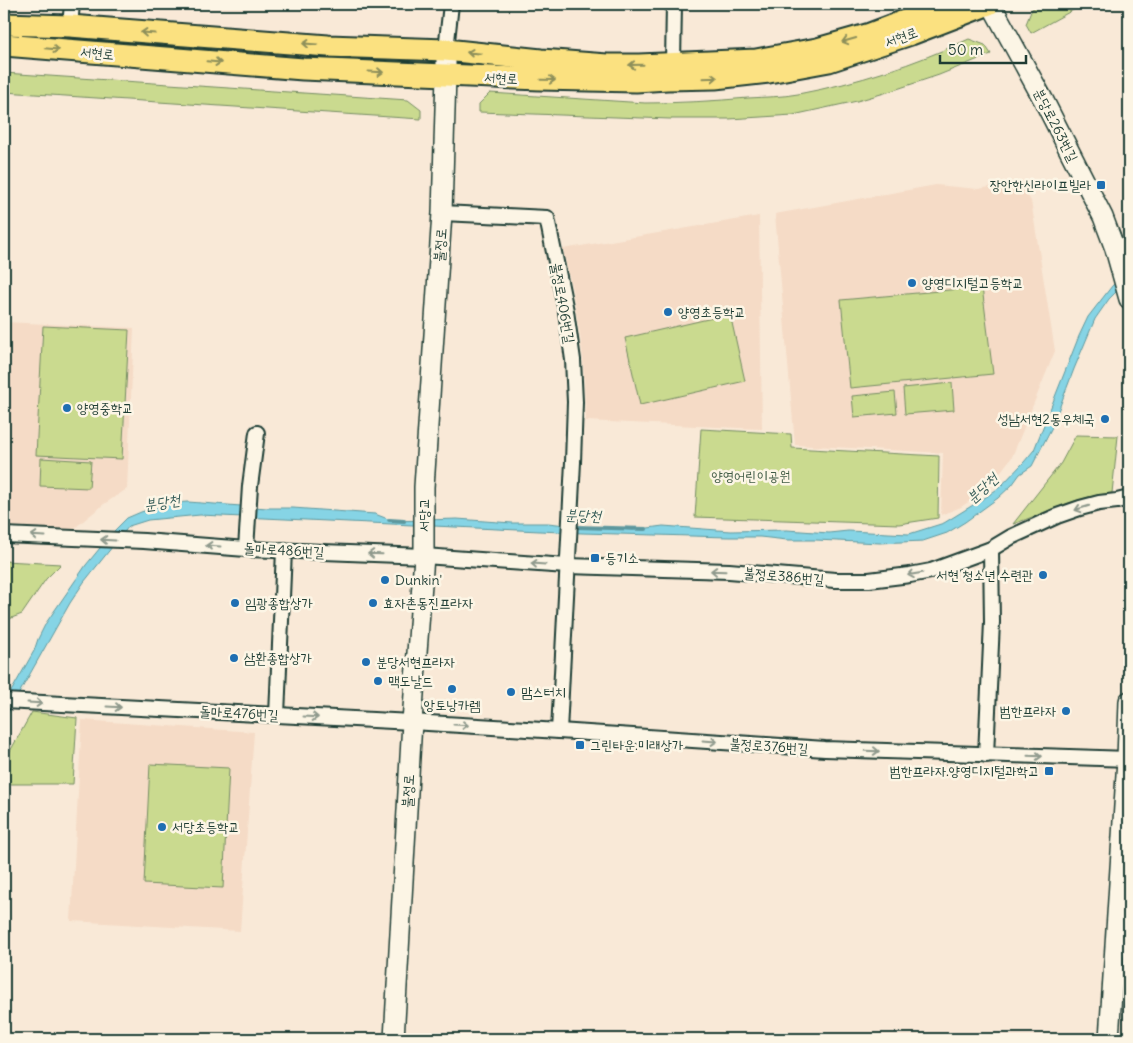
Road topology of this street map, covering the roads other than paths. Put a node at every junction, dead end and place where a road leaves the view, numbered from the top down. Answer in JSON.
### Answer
{"nodes":[{"id":1,"x":72,"y":4,"type":"edge"},
{"id":2,"x":451,"y":4,"type":"edge"},
{"id":3,"x":674,"y":4,"type":"edge"},
{"id":4,"x":943,"y":4,"type":"edge"},
{"id":5,"x":990,"y":4,"type":"edge"},
{"id":6,"x":4,"y":24,"type":"edge"},
{"id":7,"x":70,"y":26,"type":"junction"},
{"id":8,"x":4,"y":45,"type":"edge"},
{"id":9,"x":446,"y":50,"type":"junction"},
{"id":10,"x":673,"y":63,"type":"junction"},
{"id":11,"x":446,"y":75,"type":"junction"},
{"id":12,"x":442,"y":213,"type":"junction"},
{"id":13,"x":1129,"y":299,"type":"edge"},
{"id":14,"x":256,"y":433,"type":"dead end"},
{"id":15,"x":424,"y":486,"type":"joint"},
{"id":16,"x":1129,"y":498,"type":"edge"},
{"id":17,"x":4,"y":535,"type":"edge"},
{"id":18,"x":246,"y":547,"type":"junction"},
{"id":19,"x":991,"y":549,"type":"junction"},
{"id":20,"x":284,"y":550,"type":"junction"},
{"id":21,"x":424,"y":550,"type":"junction"},
{"id":22,"x":568,"y":560,"type":"junction"},
{"id":23,"x":4,"y":701,"type":"edge"},
{"id":24,"x":1129,"y":702,"type":"edge"},
{"id":25,"x":277,"y":715,"type":"junction"},
{"id":26,"x":412,"y":722,"type":"junction"},
{"id":27,"x":559,"y":731,"type":"junction"},
{"id":28,"x":986,"y":755,"type":"junction"},
{"id":29,"x":1128,"y":759,"type":"edge"},
{"id":30,"x":394,"y":1039,"type":"edge"},
{"id":31,"x":1109,"y":1039,"type":"edge"}],
"edges":[{"from":1,"to":7,"type":"street"},
{"from":2,"to":9,"type":"street","name":"불정로"},
{"from":3,"to":10,"type":"street"},
{"from":4,"to":10,"type":"main road","name":"서현로","one_way":true},
{"from":11,"to":5,"type":"main road","name":"서현로","one_way":true},
{"from":5,"to":13,"type":"main road","name":"분당로263번길"},
{"from":6,"to":7,"type":"main road","name":"서현로"},
{"from":9,"to":7,"type":"main road","name":"서현로","one_way":true},
{"from":8,"to":11,"type":"main road","name":"서현로","one_way":true},
{"from":10,"to":9,"type":"main road","name":"서현로","one_way":true},
{"from":9,"to":11,"type":"main road","name":"불정로"},
{"from":11,"to":12,"type":"main road","name":"불정로"},
{"from":12,"to":15,"type":"main road","name":"불정로"},
{"from":12,"to":22,"type":"street","name":"불정로406번길"},
{"from":14,"to":18,"type":"street"},
{"from":15,"to":21,"type":"main road","name":"서당교"},
{"from":16,"to":19,"type":"street","name":"불정로386번길","one_way":true},
{"from":18,"to":17,"type":"street","name":"돌마로486번길","one_way":true},
{"from":18,"to":20,"type":"street","name":"돌마로486번길"},
{"from":19,"to":22,"type":"street","name":"불정로386번길","one_way":true},
{"from":19,"to":28,"type":"street"},
{"from":21,"to":20,"type":"street","name":"돌마로486번길","one_way":true},
{"from":20,"to":25,"type":"street"},
{"from":22,"to":21,"type":"street","name":"불정로386번길","one_way":true},
{"from":21,"to":26,"type":"main road","name":"불정로"},
{"from":22,"to":27,"type":"street"},
{"from":23,"to":25,"type":"street","name":"돌마로476번길","one_way":true},
{"from":24,"to":29,"type":"main road"},
{"from":25,"to":26,"type":"street","name":"돌마로476번길","one_way":true},
{"from":26,"to":27,"type":"street","name":"불정로376번길","one_way":true},
{"from":26,"to":30,"type":"main road","name":"불정로"},
{"from":27,"to":28,"type":"street","name":"불정로376번길","one_way":true},
{"from":28,"to":29,"type":"street","name":"불정로376번길","one_way":true},
{"from":29,"to":31,"type":"main road"}]}
